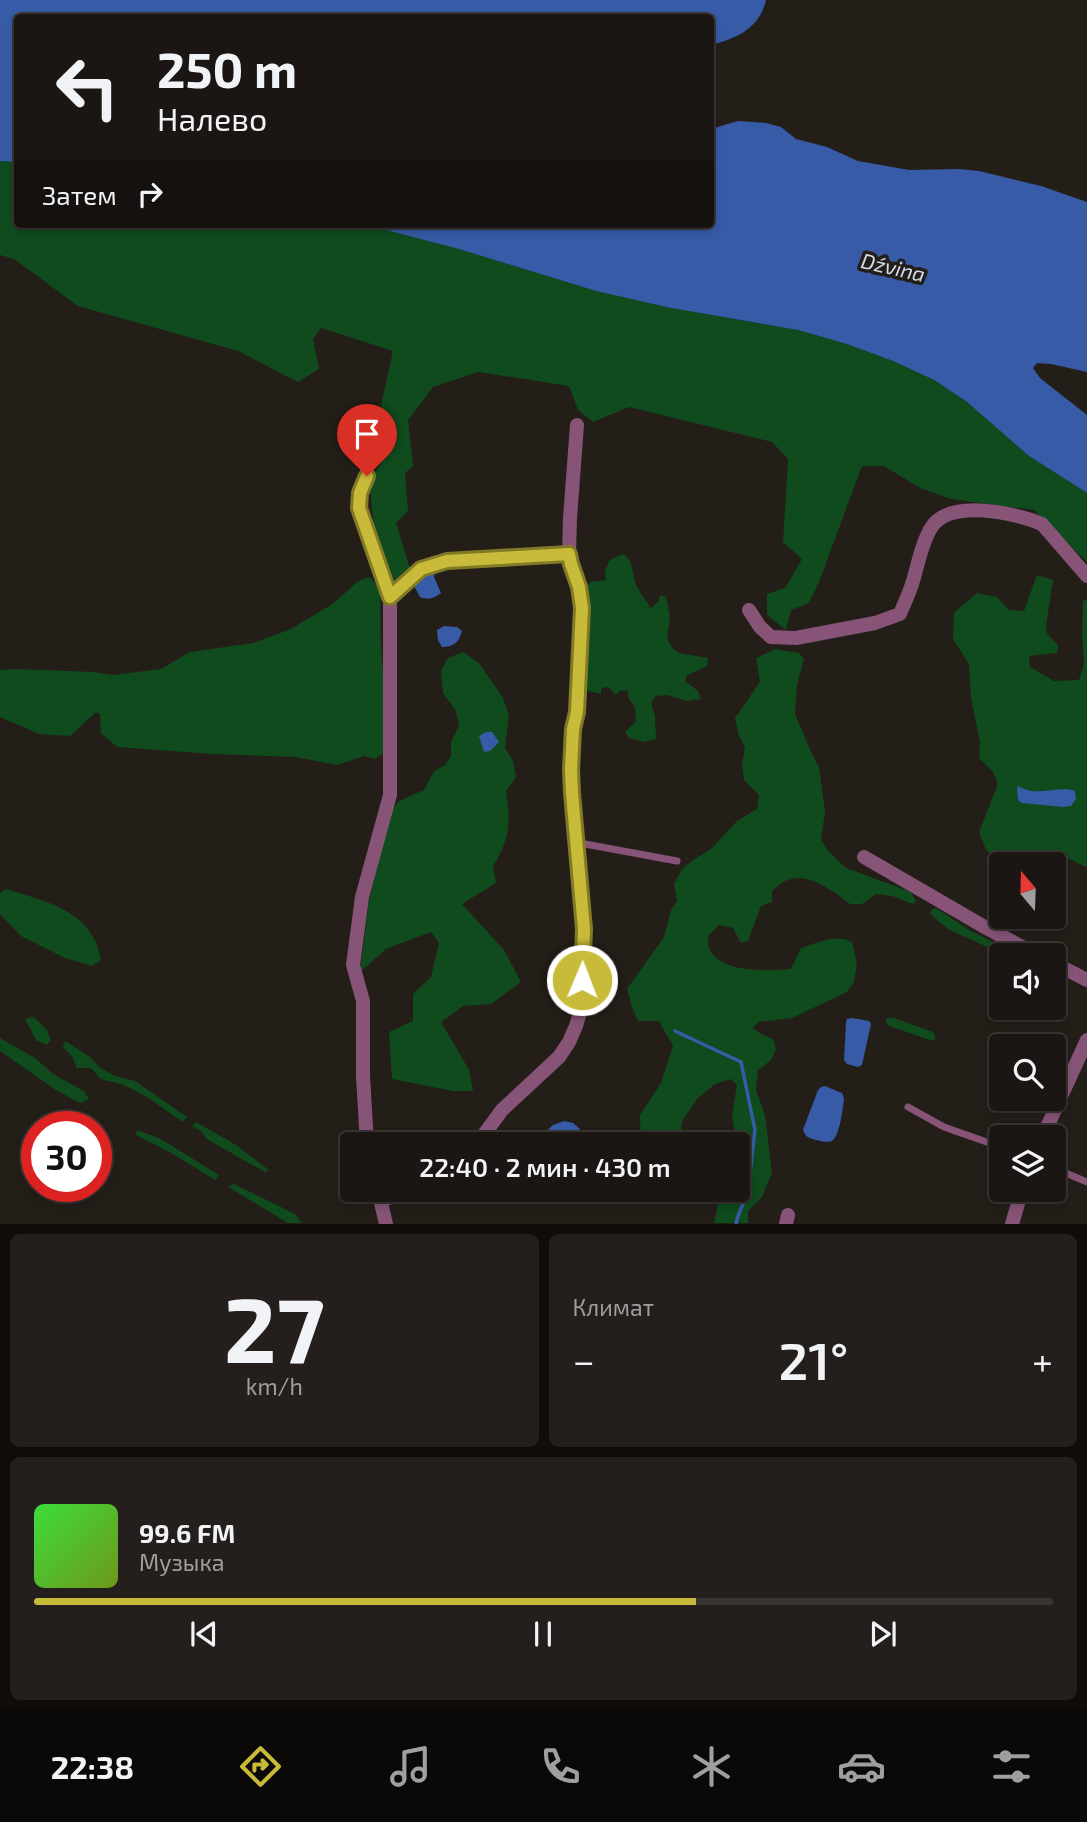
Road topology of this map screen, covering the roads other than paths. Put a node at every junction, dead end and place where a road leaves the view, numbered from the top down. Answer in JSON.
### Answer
{"nodes":[{"id":1,"x":577,"y":425,"type":"dead end"},
{"id":2,"x":367,"y":476,"type":"dead end"},
{"id":3,"x":569,"y":554,"type":"junction"},
{"id":4,"x":1087,"y":576,"type":"edge"},
{"id":5,"x":390,"y":597,"type":"junction"},
{"id":6,"x":748,"y":610,"type":"dead end"},
{"id":7,"x":576,"y":840,"type":"junction"},
{"id":8,"x":864,"y":857,"type":"dead end"},
{"id":9,"x":677,"y":861,"type":"dead end"},
{"id":10,"x":1015,"y":943,"type":"edge"},
{"id":11,"x":1066,"y":969,"type":"edge"},
{"id":12,"x":1087,"y":980,"type":"edge"},
{"id":13,"x":1087,"y":1041,"type":"edge"},
{"id":14,"x":908,"y":1107,"type":"dead end"},
{"id":15,"x":1048,"y":1125,"type":"edge"},
{"id":16,"x":366,"y":1132,"type":"edge"},
{"id":17,"x":486,"y":1132,"type":"edge"},
{"id":18,"x":989,"y":1143,"type":"edge"},
{"id":19,"x":1066,"y":1173,"type":"edge"},
{"id":20,"x":1087,"y":1182,"type":"edge"},
{"id":21,"x":382,"y":1202,"type":"edge"},
{"id":22,"x":1018,"y":1202,"type":"edge"},
{"id":23,"x":386,"y":1223,"type":"edge"},
{"id":24,"x":1012,"y":1223,"type":"edge"}],
"edges":[{"from":1,"to":3,"type":"street"},
{"from":2,"to":5,"type":"lane"},
{"from":3,"to":5,"type":"street"},
{"from":3,"to":7,"type":"street"},
{"from":4,"to":6,"type":"street"},
{"from":5,"to":16,"type":"street"},
{"from":7,"to":9,"type":"lane"},
{"from":7,"to":17,"type":"street"},
{"from":8,"to":10,"type":"street"},
{"from":11,"to":12,"type":"street"},
{"from":13,"to":15,"type":"street"},
{"from":14,"to":18,"type":"lane"},
{"from":19,"to":20,"type":"lane"},
{"from":21,"to":23,"type":"street"},
{"from":22,"to":24,"type":"street"}]}
